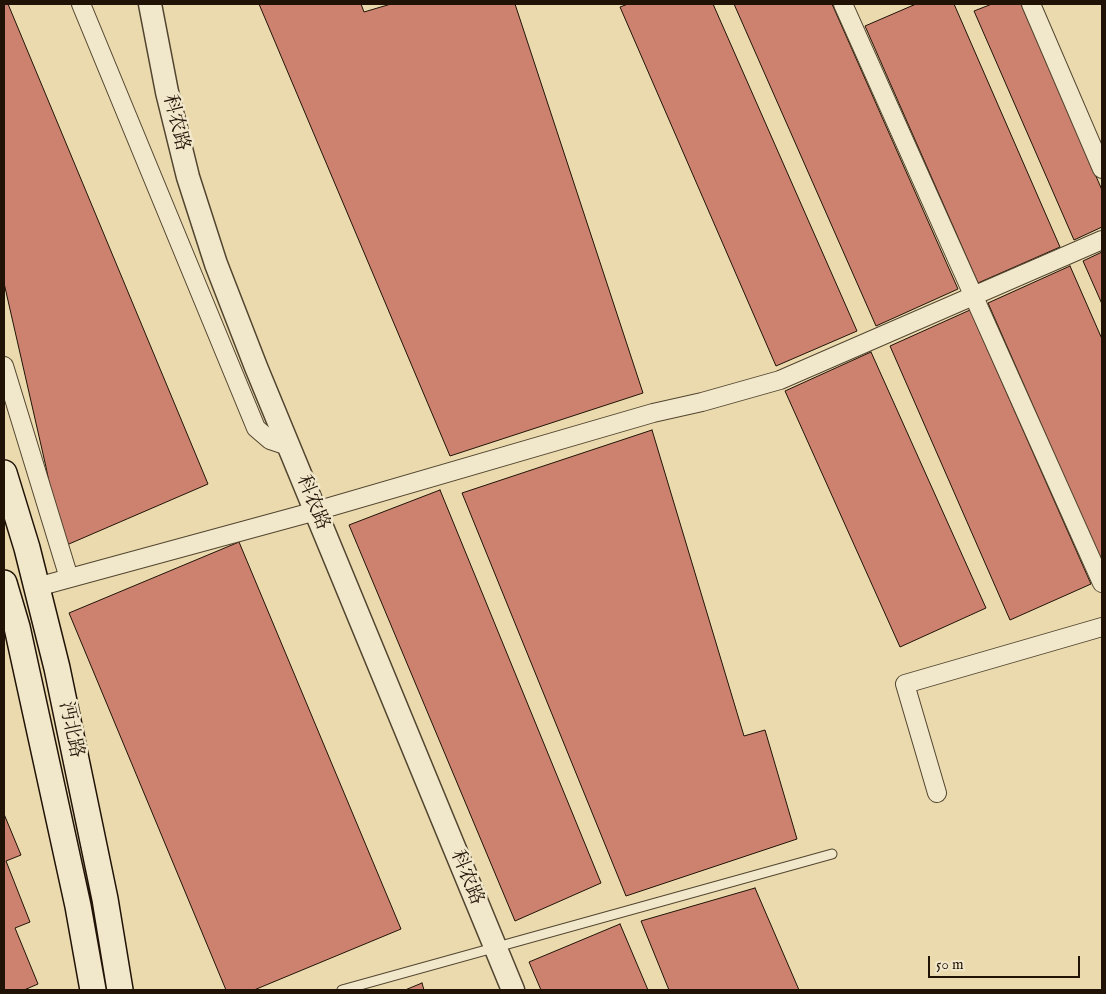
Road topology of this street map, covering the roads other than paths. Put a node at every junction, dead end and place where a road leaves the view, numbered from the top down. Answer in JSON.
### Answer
{"nodes":[{"id":1,"x":81,"y":4,"type":"edge"},
{"id":2,"x":150,"y":4,"type":"edge"},
{"id":3,"x":843,"y":4,"type":"edge"},
{"id":4,"x":1031,"y":4,"type":"edge"},
{"id":5,"x":1102,"y":169,"type":"edge"},
{"id":6,"x":1102,"y":240,"type":"edge"},
{"id":7,"x":974,"y":295,"type":"junction"},
{"id":8,"x":4,"y":366,"type":"edge"},
{"id":9,"x":288,"y":446,"type":"junction"},
{"id":10,"x":4,"y":473,"type":"edge"},
{"id":11,"x":316,"y":511,"type":"junction"},
{"id":12,"x":69,"y":578,"type":"junction"},
{"id":13,"x":1102,"y":583,"type":"edge"},
{"id":14,"x":37,"y":587,"type":"junction"},
{"id":15,"x":5,"y":591,"type":"edge"},
{"id":16,"x":1102,"y":627,"type":"edge"},
{"id":17,"x":937,"y":793,"type":"dead end"},
{"id":18,"x":832,"y":854,"type":"dead end"},
{"id":19,"x":495,"y":948,"type":"junction"},
{"id":20,"x":93,"y":990,"type":"edge"},
{"id":21,"x":120,"y":990,"type":"edge"},
{"id":22,"x":342,"y":990,"type":"edge"},
{"id":23,"x":513,"y":990,"type":"edge"}],
"edges":[{"from":1,"to":9,"type":"street"},
{"from":2,"to":9,"type":"street","name":"科农路"},
{"from":3,"to":7,"type":"street"},
{"from":4,"to":5,"type":"street"},
{"from":6,"to":7,"type":"street"},
{"from":7,"to":11,"type":"street"},
{"from":7,"to":13,"type":"street"},
{"from":8,"to":12,"type":"street"},
{"from":9,"to":11,"type":"street","name":"科农路"},
{"from":10,"to":14,"type":"main road","name":"沔北路"},
{"from":11,"to":12,"type":"street"},
{"from":11,"to":19,"type":"street","name":"科农路"},
{"from":12,"to":14,"type":"street"},
{"from":14,"to":21,"type":"main road","name":"沔北路"},
{"from":15,"to":20,"type":"main road","name":"沔北路"},
{"from":16,"to":17,"type":"street"},
{"from":18,"to":19,"type":"lane"},
{"from":19,"to":22,"type":"lane"},
{"from":19,"to":23,"type":"street","name":"科农路"}]}
